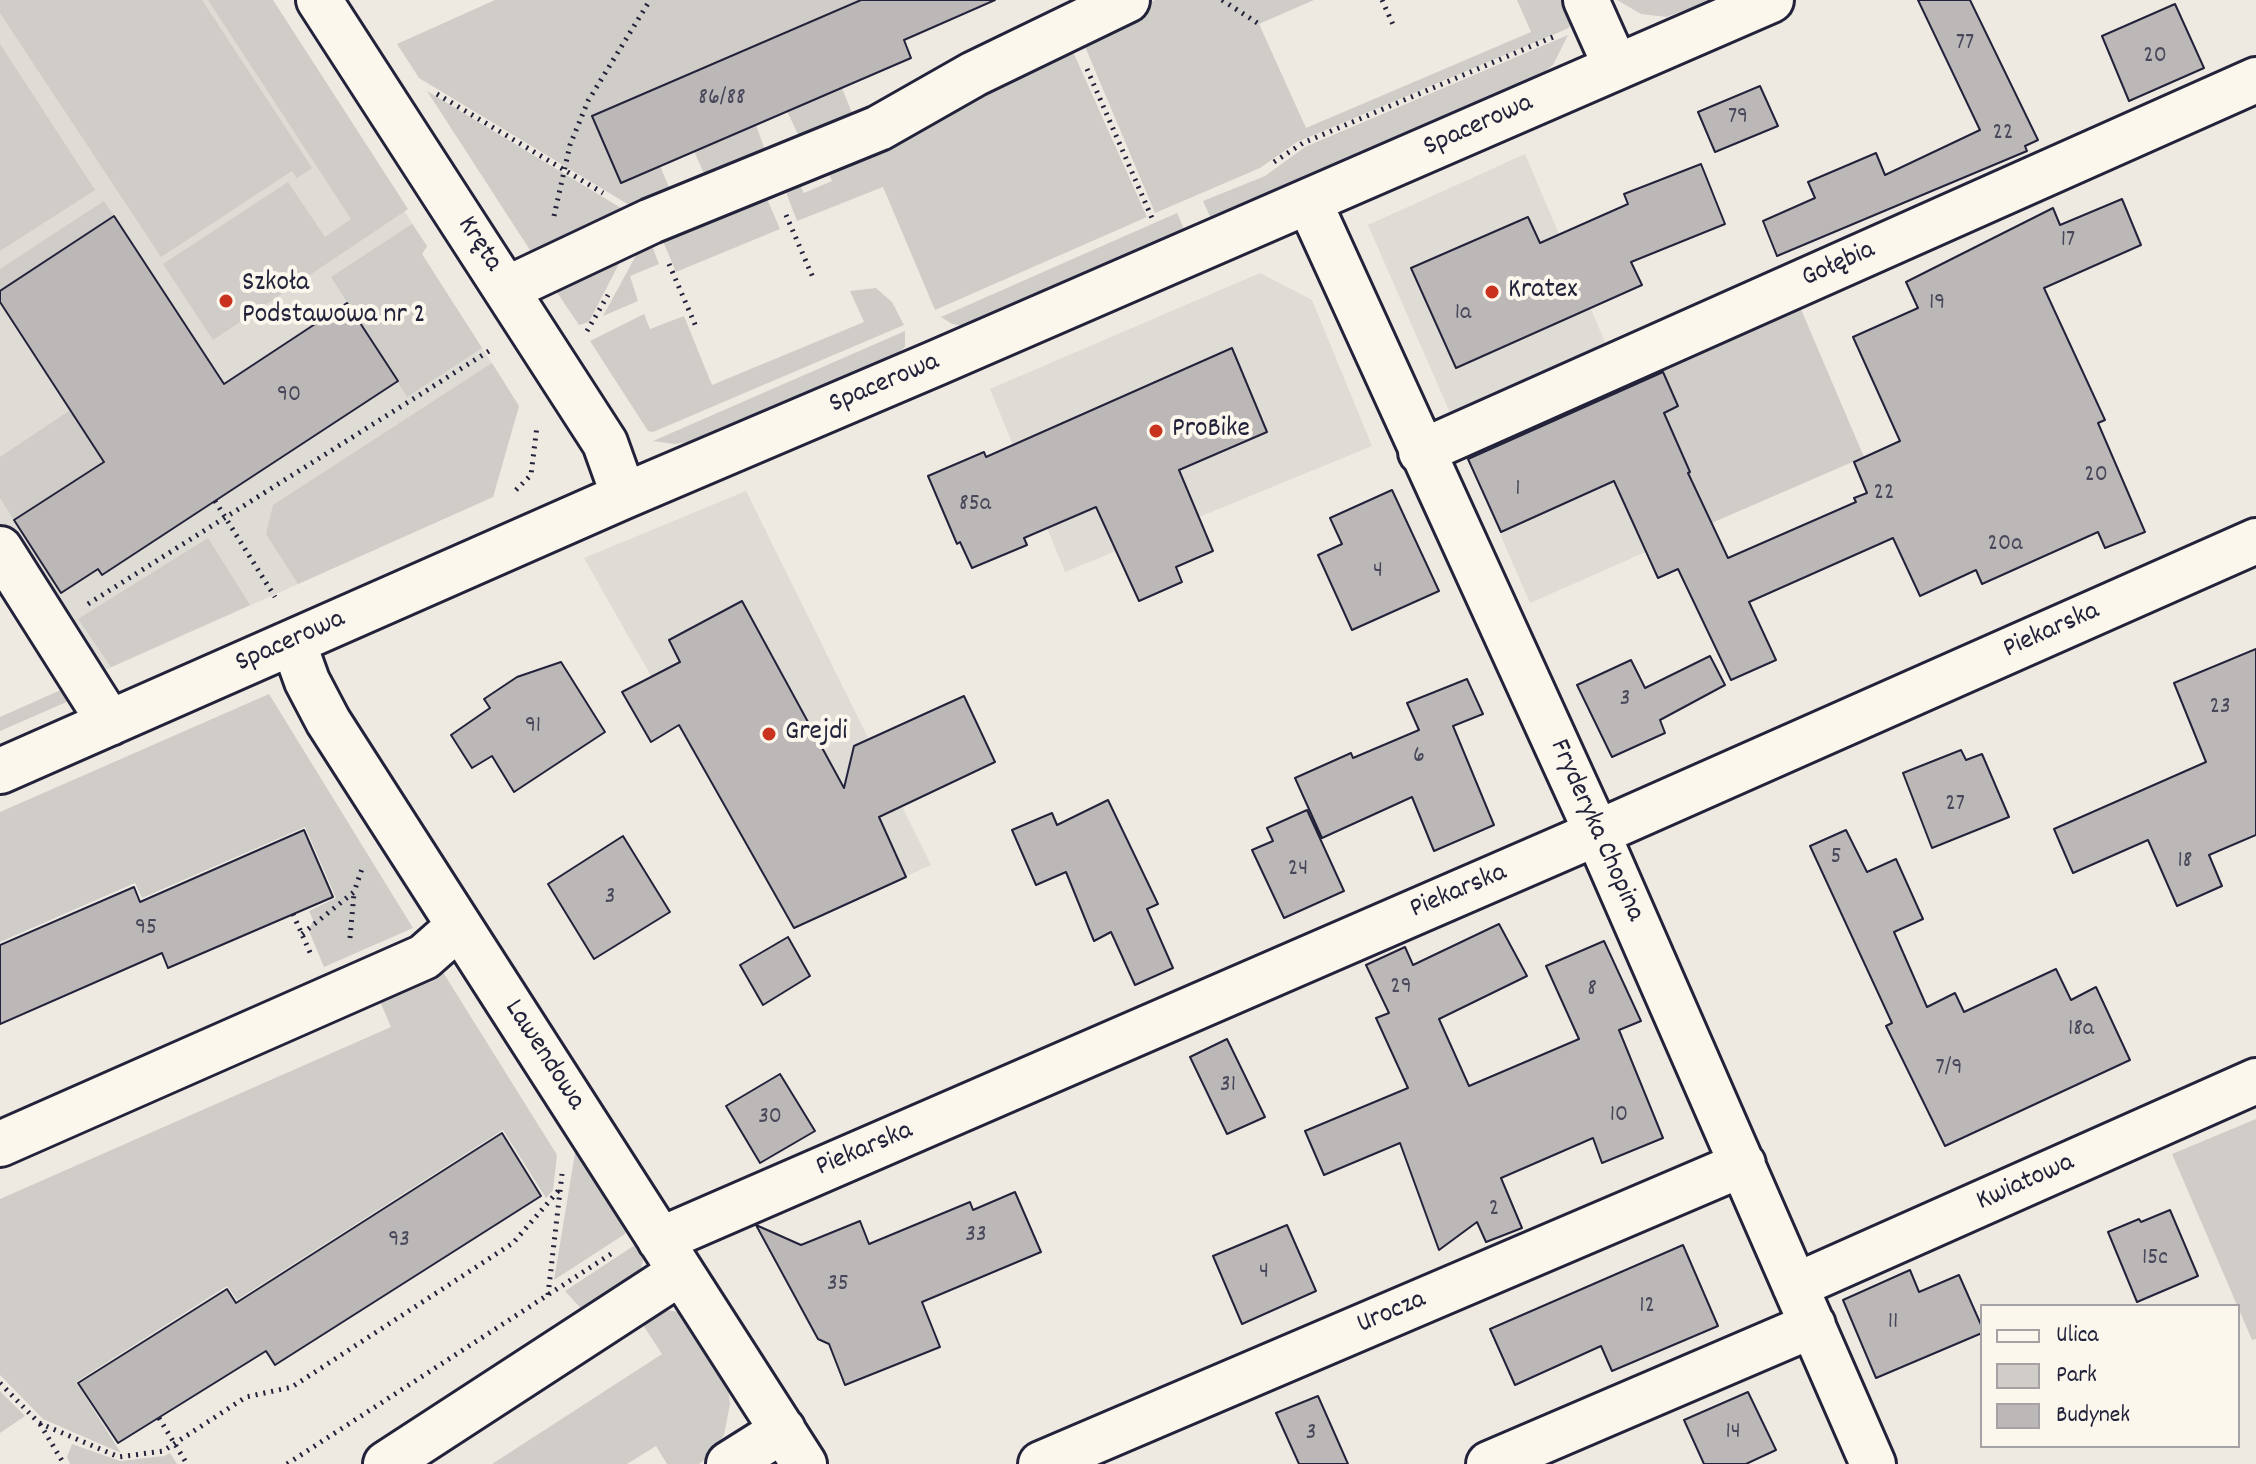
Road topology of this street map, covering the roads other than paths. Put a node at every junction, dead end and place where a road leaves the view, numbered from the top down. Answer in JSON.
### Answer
{"nodes":[{"id":1,"x":319,"y":0,"type":"edge"},
{"id":2,"x":1127,"y":0,"type":"edge"},
{"id":3,"x":1771,"y":0,"type":"edge"},
{"id":4,"x":1590,"y":10,"type":"edge"},
{"id":5,"x":1616,"y":67,"type":"junction"},
{"id":6,"x":2256,"y":80,"type":"edge"},
{"id":7,"x":1309,"y":202,"type":"junction"},
{"id":8,"x":507,"y":289,"type":"junction"},
{"id":9,"x":1421,"y":452,"type":"junction"},
{"id":10,"x":624,"y":496,"type":"junction"},
{"id":11,"x":2256,"y":541,"type":"edge"},
{"id":12,"x":0,"y":549,"type":"edge"},
{"id":13,"x":286,"y":624,"type":"junction"},
{"id":14,"x":110,"y":723,"type":"junction"},
{"id":15,"x":0,"y":771,"type":"edge"},
{"id":16,"x":1597,"y":833,"type":"junction"},
{"id":17,"x":459,"y":926,"type":"junction"},
{"id":18,"x":2256,"y":1081,"type":"edge"},
{"id":19,"x":0,"y":1144,"type":"edge"},
{"id":20,"x":1743,"y":1164,"type":"junction"},
{"id":21,"x":664,"y":1247,"type":"junction"},
{"id":22,"x":1795,"y":1286,"type":"junction"},
{"id":23,"x":1813,"y":1325,"type":"junction"},
{"id":24,"x":793,"y":1447,"type":"edge"},
{"id":25,"x":386,"y":1464,"type":"edge"},
{"id":26,"x":729,"y":1464,"type":"edge"},
{"id":27,"x":1041,"y":1464,"type":"edge"},
{"id":28,"x":1489,"y":1464,"type":"edge"},
{"id":29,"x":1873,"y":1464,"type":"edge"}],
"edges":[{"from":1,"to":8,"type":"street","name":"Kręta"},
{"from":2,"to":8,"type":"street"},
{"from":3,"to":5,"type":"street","name":"Spacerowa"},
{"from":4,"to":5,"type":"street"},
{"from":5,"to":7,"type":"street","name":"Spacerowa"},
{"from":6,"to":9,"type":"street","name":"Gołębia"},
{"from":7,"to":9,"type":"street","name":"Fryderyka Chopina"},
{"from":7,"to":10,"type":"street","name":"Spacerowa"},
{"from":8,"to":10,"type":"street","name":"Kręta"},
{"from":9,"to":16,"type":"street","name":"Fryderyka Chopina"},
{"from":10,"to":13,"type":"street","name":"Spacerowa"},
{"from":11,"to":16,"type":"street","name":"Piekarska"},
{"from":12,"to":14,"type":"street"},
{"from":13,"to":14,"type":"street","name":"Spacerowa"},
{"from":13,"to":17,"type":"street","name":"Lawendowa"},
{"from":14,"to":15,"type":"street","name":"Spacerowa"},
{"from":16,"to":20,"type":"street","name":"Fryderyka Chopina"},
{"from":16,"to":21,"type":"street","name":"Piekarska"},
{"from":17,"to":19,"type":"street"},
{"from":17,"to":21,"type":"street","name":"Lawendowa"},
{"from":18,"to":22,"type":"street","name":"Kwiatowa"},
{"from":20,"to":22,"type":"street","name":"Fryderyka Chopina"},
{"from":20,"to":27,"type":"street","name":"Urocza"},
{"from":21,"to":24,"type":"street","name":"Lawendowa"},
{"from":21,"to":25,"type":"street","name":"Piekarska"},
{"from":22,"to":23,"type":"street","name":"Fryderyka Chopina"},
{"from":23,"to":28,"type":"street"},
{"from":23,"to":29,"type":"street","name":"Fryderyka Chopina"},
{"from":24,"to":26,"type":"street"}]}
